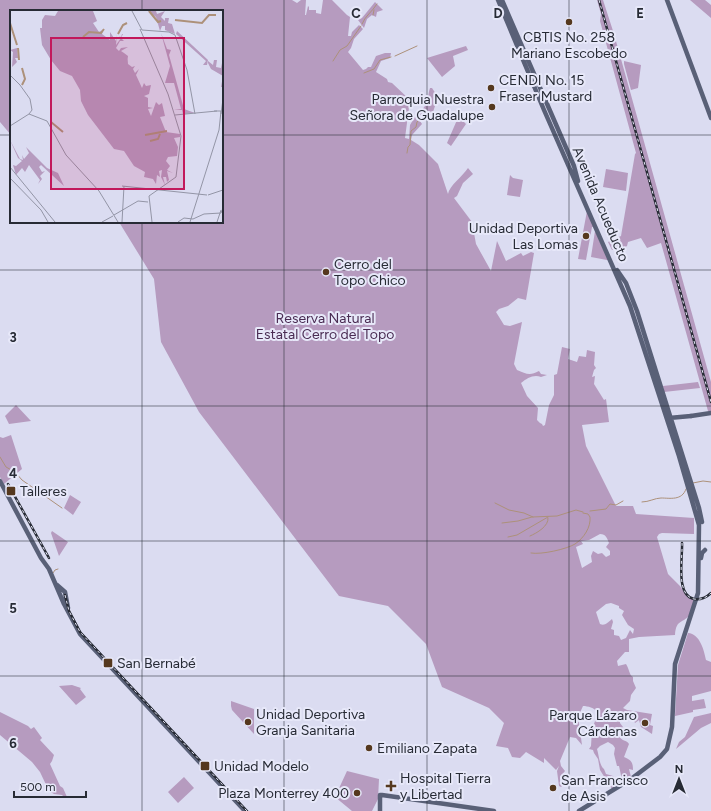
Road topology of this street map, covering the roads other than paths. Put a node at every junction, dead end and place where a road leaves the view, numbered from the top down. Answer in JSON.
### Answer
{"nodes":[{"id":1,"x":669,"y":0,"type":"edge"},
{"id":2,"x":500,"y":1,"type":"edge"},
{"id":3,"x":678,"y":23,"type":"junction"},
{"id":4,"x":514,"y":33,"type":"junction"},
{"id":5,"x":529,"y":67,"type":"junction"},
{"id":6,"x":711,"y":111,"type":"edge"},
{"id":7,"x":711,"y":118,"type":"edge"},
{"id":8,"x":642,"y":334,"type":"junction"},
{"id":9,"x":711,"y":413,"type":"edge"},
{"id":10,"x":689,"y":416,"type":"junction"},
{"id":11,"x":671,"y":418,"type":"junction"},
{"id":12,"x":680,"y":456,"type":"junction"},
{"id":13,"x":0,"y":477,"type":"edge"},
{"id":14,"x":1,"y":483,"type":"edge"},
{"id":15,"x":9,"y":494,"type":"junction"},
{"id":16,"x":12,"y":503,"type":"junction"},
{"id":17,"x":705,"y":550,"type":"dead end"},
{"id":18,"x":701,"y":558,"type":"junction"},
{"id":19,"x":55,"y":582,"type":"junction"},
{"id":20,"x":675,"y":680,"type":"junction"},
{"id":21,"x":381,"y":796,"type":"junction"},
{"id":22,"x":582,"y":810,"type":"edge"},
{"id":23,"x":246,"y":811,"type":"edge"},
{"id":24,"x":381,"y":811,"type":"edge"},
{"id":25,"x":483,"y":811,"type":"edge"},
{"id":26,"x":494,"y":811,"type":"edge"}],
"edges":[{"from":1,"to":3,"type":"main road"},
{"from":2,"to":4,"type":"main road","name":"Avenida Acueducto"},
{"from":3,"to":6,"type":"main road"},
{"from":3,"to":7,"type":"main road"},
{"from":4,"to":5,"type":"main road","name":"Avenida Acueducto"},
{"from":4,"to":5,"type":"main road","name":"Avenida Acueducto"},
{"from":5,"to":8,"type":"main road","name":"Avenida Acueducto"},
{"from":5,"to":8,"type":"main road","name":"Avenida Acueducto"},
{"from":8,"to":11,"type":"main road","name":"Avenida Acueducto"},
{"from":9,"to":10,"type":"main road","bridge":true},
{"from":9,"to":10,"type":"main road"},
{"from":10,"to":11,"type":"main road"},
{"from":11,"to":12,"type":"main road","name":"Avenida Acueducto"},
{"from":12,"to":18,"type":"main road"},
{"from":12,"to":20,"type":"main road"},
{"from":13,"to":15,"type":"main road"},
{"from":14,"to":15,"type":"main road"},
{"from":14,"to":16,"type":"main road"},
{"from":15,"to":16,"type":"main road"},
{"from":16,"to":19,"type":"main road"},
{"from":17,"to":18,"type":"main road"},
{"from":18,"to":20,"type":"main road"},
{"from":19,"to":23,"type":"main road"},
{"from":19,"to":23,"type":"main road"},
{"from":20,"to":22,"type":"main road"},
{"from":21,"to":24,"type":"main road"},
{"from":21,"to":25,"type":"main road"},
{"from":21,"to":26,"type":"main road"}]}
